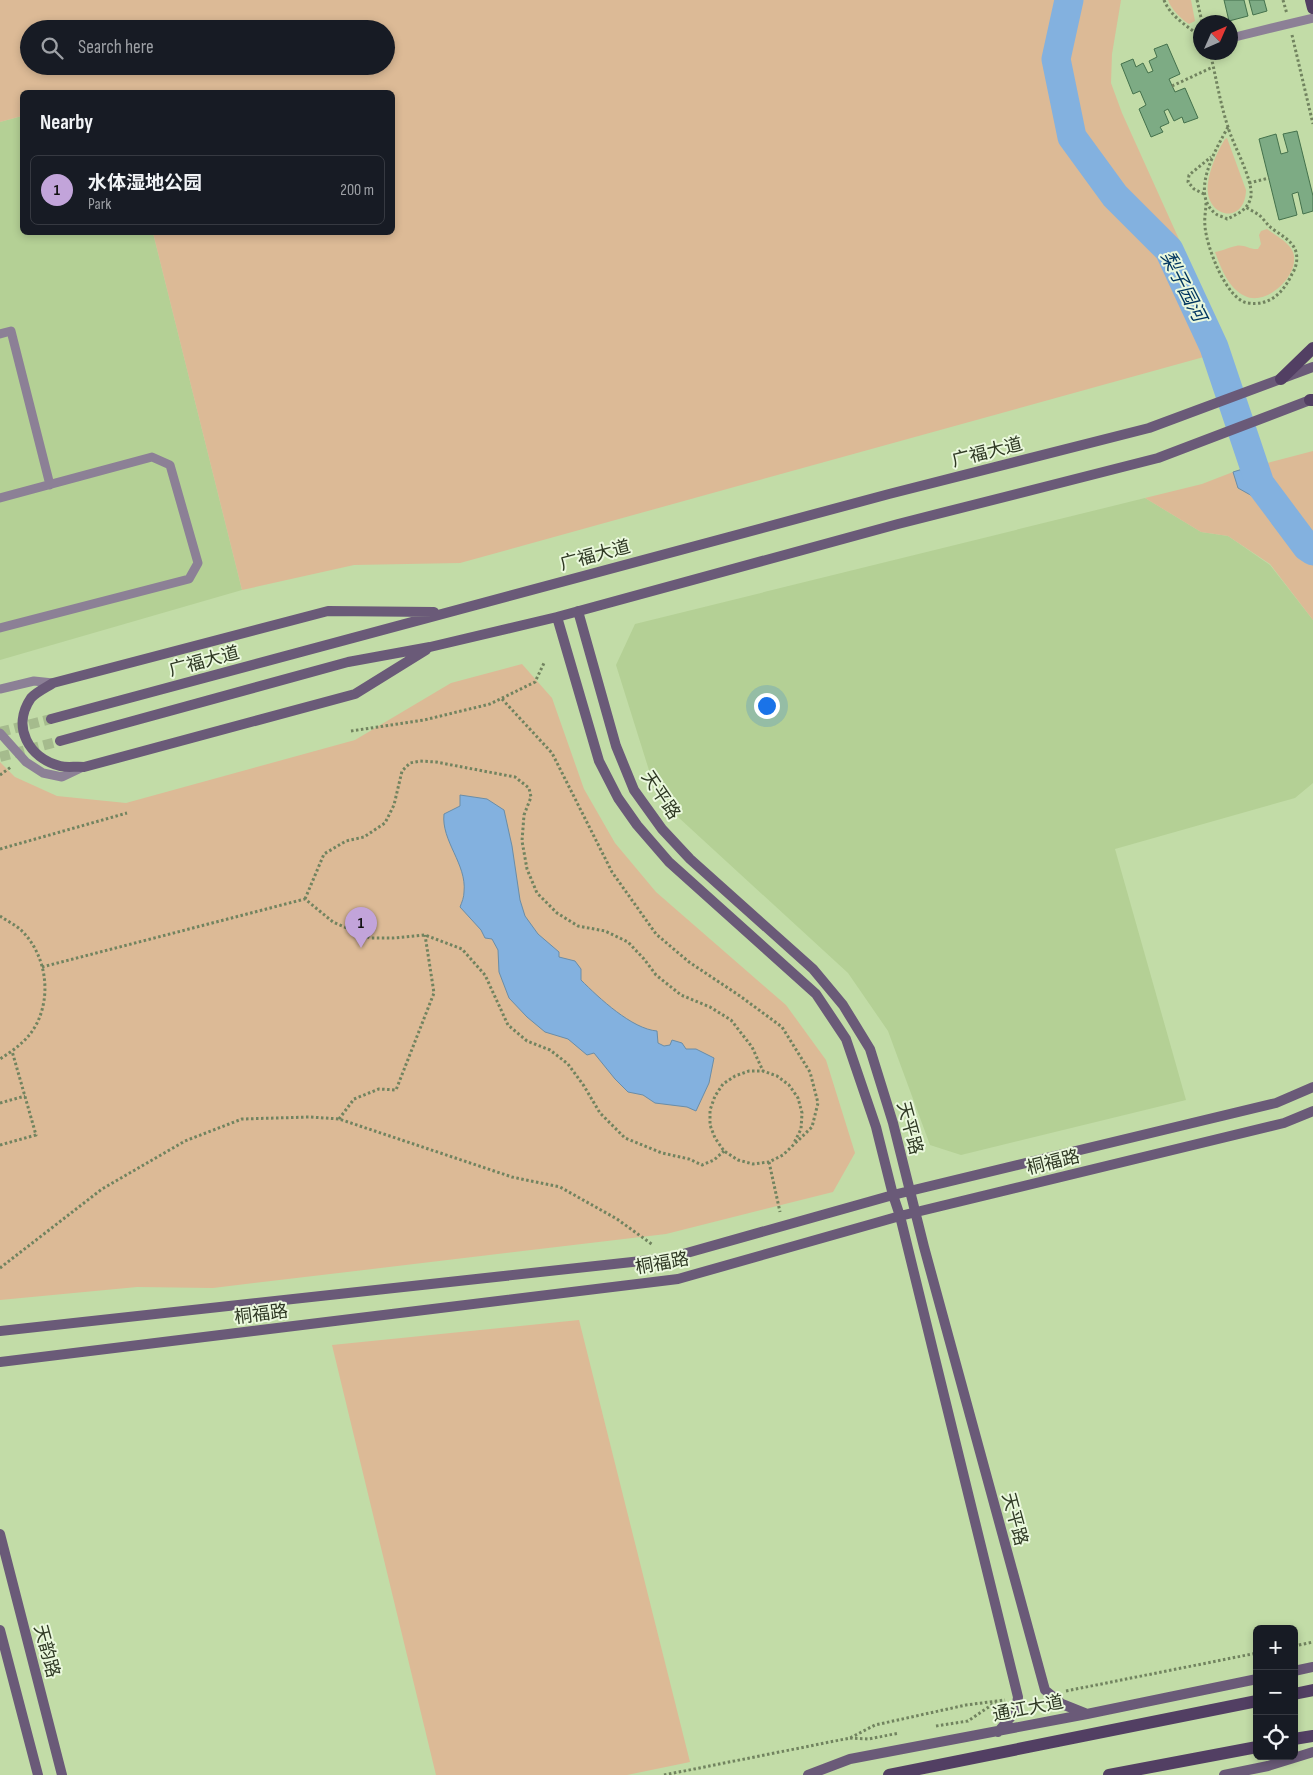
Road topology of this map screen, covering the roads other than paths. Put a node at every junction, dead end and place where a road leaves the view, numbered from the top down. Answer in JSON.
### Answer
{"nodes":[{"id":1,"x":1311,"y":0,"type":"edge"},
{"id":2,"x":1313,"y":8,"type":"edge"},
{"id":3,"x":1313,"y":18,"type":"edge"},
{"id":4,"x":1238,"y":36,"type":"edge"},
{"id":5,"x":0,"y":334,"type":"edge"},
{"id":6,"x":1313,"y":348,"type":"edge"},
{"id":7,"x":1313,"y":366,"type":"edge"},
{"id":8,"x":1281,"y":379,"type":"junction"},
{"id":9,"x":1312,"y":400,"type":"edge"},
{"id":10,"x":50,"y":485,"type":"junction"},
{"id":11,"x":0,"y":498,"type":"edge"},
{"id":12,"x":578,"y":611,"type":"junction"},
{"id":13,"x":445,"y":612,"type":"junction"},
{"id":14,"x":557,"y":617,"type":"junction"},
{"id":15,"x":0,"y":628,"type":"edge"},
{"id":16,"x":430,"y":647,"type":"junction"},
{"id":17,"x":54,"y":683,"type":"junction"},
{"id":18,"x":0,"y":689,"type":"edge"},
{"id":19,"x":51,"y":719,"type":"tunnel mouth"},
{"id":20,"x":0,"y":732,"type":"edge"},
{"id":21,"x":60,"y":741,"type":"tunnel mouth"},
{"id":22,"x":84,"y":766,"type":"junction"},
{"id":23,"x":1313,"y":1087,"type":"edge"},
{"id":24,"x":1313,"y":1111,"type":"edge"},
{"id":25,"x":910,"y":1191,"type":"junction"},
{"id":26,"x":893,"y":1195,"type":"junction"},
{"id":27,"x":915,"y":1212,"type":"junction"},
{"id":28,"x":900,"y":1216,"type":"junction"},
{"id":29,"x":0,"y":1331,"type":"edge"},
{"id":30,"x":0,"y":1362,"type":"edge"},
{"id":31,"x":0,"y":1534,"type":"edge"},
{"id":32,"x":0,"y":1630,"type":"edge"},
{"id":33,"x":1313,"y":1667,"type":"edge"},
{"id":34,"x":1298,"y":1670,"type":"edge"},
{"id":35,"x":1253,"y":1680,"type":"edge"},
{"id":36,"x":1313,"y":1690,"type":"edge"},
{"id":37,"x":1298,"y":1693,"type":"edge"},
{"id":38,"x":1253,"y":1702,"type":"edge"},
{"id":39,"x":1087,"y":1714,"type":"junction"},
{"id":40,"x":998,"y":1732,"type":"junction"},
{"id":41,"x":1313,"y":1736,"type":"edge"},
{"id":42,"x":1298,"y":1738,"type":"edge"},
{"id":43,"x":1253,"y":1748,"type":"edge"},
{"id":44,"x":1313,"y":1752,"type":"edge"},
{"id":45,"x":38,"y":1775,"type":"edge"},
{"id":46,"x":62,"y":1775,"type":"edge"},
{"id":47,"x":808,"y":1775,"type":"edge"},
{"id":48,"x":889,"y":1775,"type":"edge"},
{"id":49,"x":1109,"y":1775,"type":"edge"},
{"id":50,"x":1224,"y":1775,"type":"edge"}],
"edges":[{"from":1,"to":2,"type":"main road"},
{"from":3,"to":4,"type":"lane"},
{"from":5,"to":10,"type":"lane"},
{"from":6,"to":8,"type":"main road"},
{"from":7,"to":8,"type":"street"},
{"from":8,"to":13,"type":"street","name":"广福大道"},
{"from":9,"to":12,"type":"street"},
{"from":10,"to":11,"type":"lane"},
{"from":10,"to":15,"type":"lane"},
{"from":12,"to":14,"type":"street"},
{"from":12,"to":25,"type":"street","name":"天平路"},
{"from":13,"to":17,"type":"street"},
{"from":13,"to":19,"type":"street","name":"广福大道"},
{"from":14,"to":16,"type":"street"},
{"from":14,"to":26,"type":"street","name":"天平路"},
{"from":16,"to":21,"type":"street"},
{"from":16,"to":22,"type":"street"},
{"from":17,"to":18,"type":"lane"},
{"from":17,"to":22,"type":"street"},
{"from":20,"to":22,"type":"lane"},
{"from":23,"to":25,"type":"street","name":"桐福路"},
{"from":24,"to":27,"type":"street","name":"桐福路"},
{"from":25,"to":26,"type":"street","name":"桐福路"},
{"from":25,"to":27,"type":"street","name":"天平路"},
{"from":26,"to":28,"type":"street","name":"天平路"},
{"from":26,"to":29,"type":"street","name":"桐福路"},
{"from":27,"to":28,"type":"street","name":"桐福路"},
{"from":27,"to":39,"type":"street","name":"天平路"},
{"from":28,"to":30,"type":"street","name":"桐福路"},
{"from":28,"to":40,"type":"street","name":"天平路"},
{"from":31,"to":46,"type":"street","name":"天韵路"},
{"from":32,"to":45,"type":"street"},
{"from":33,"to":34,"type":"street"},
{"from":35,"to":39,"type":"street","name":"通江大道"},
{"from":36,"to":37,"type":"main road"},
{"from":38,"to":48,"type":"main road"},
{"from":39,"to":40,"type":"street","name":"通江大道"},
{"from":40,"to":47,"type":"street","name":"通江大道"},
{"from":41,"to":42,"type":"main road"},
{"from":43,"to":49,"type":"main road"},
{"from":44,"to":50,"type":"street"}]}
